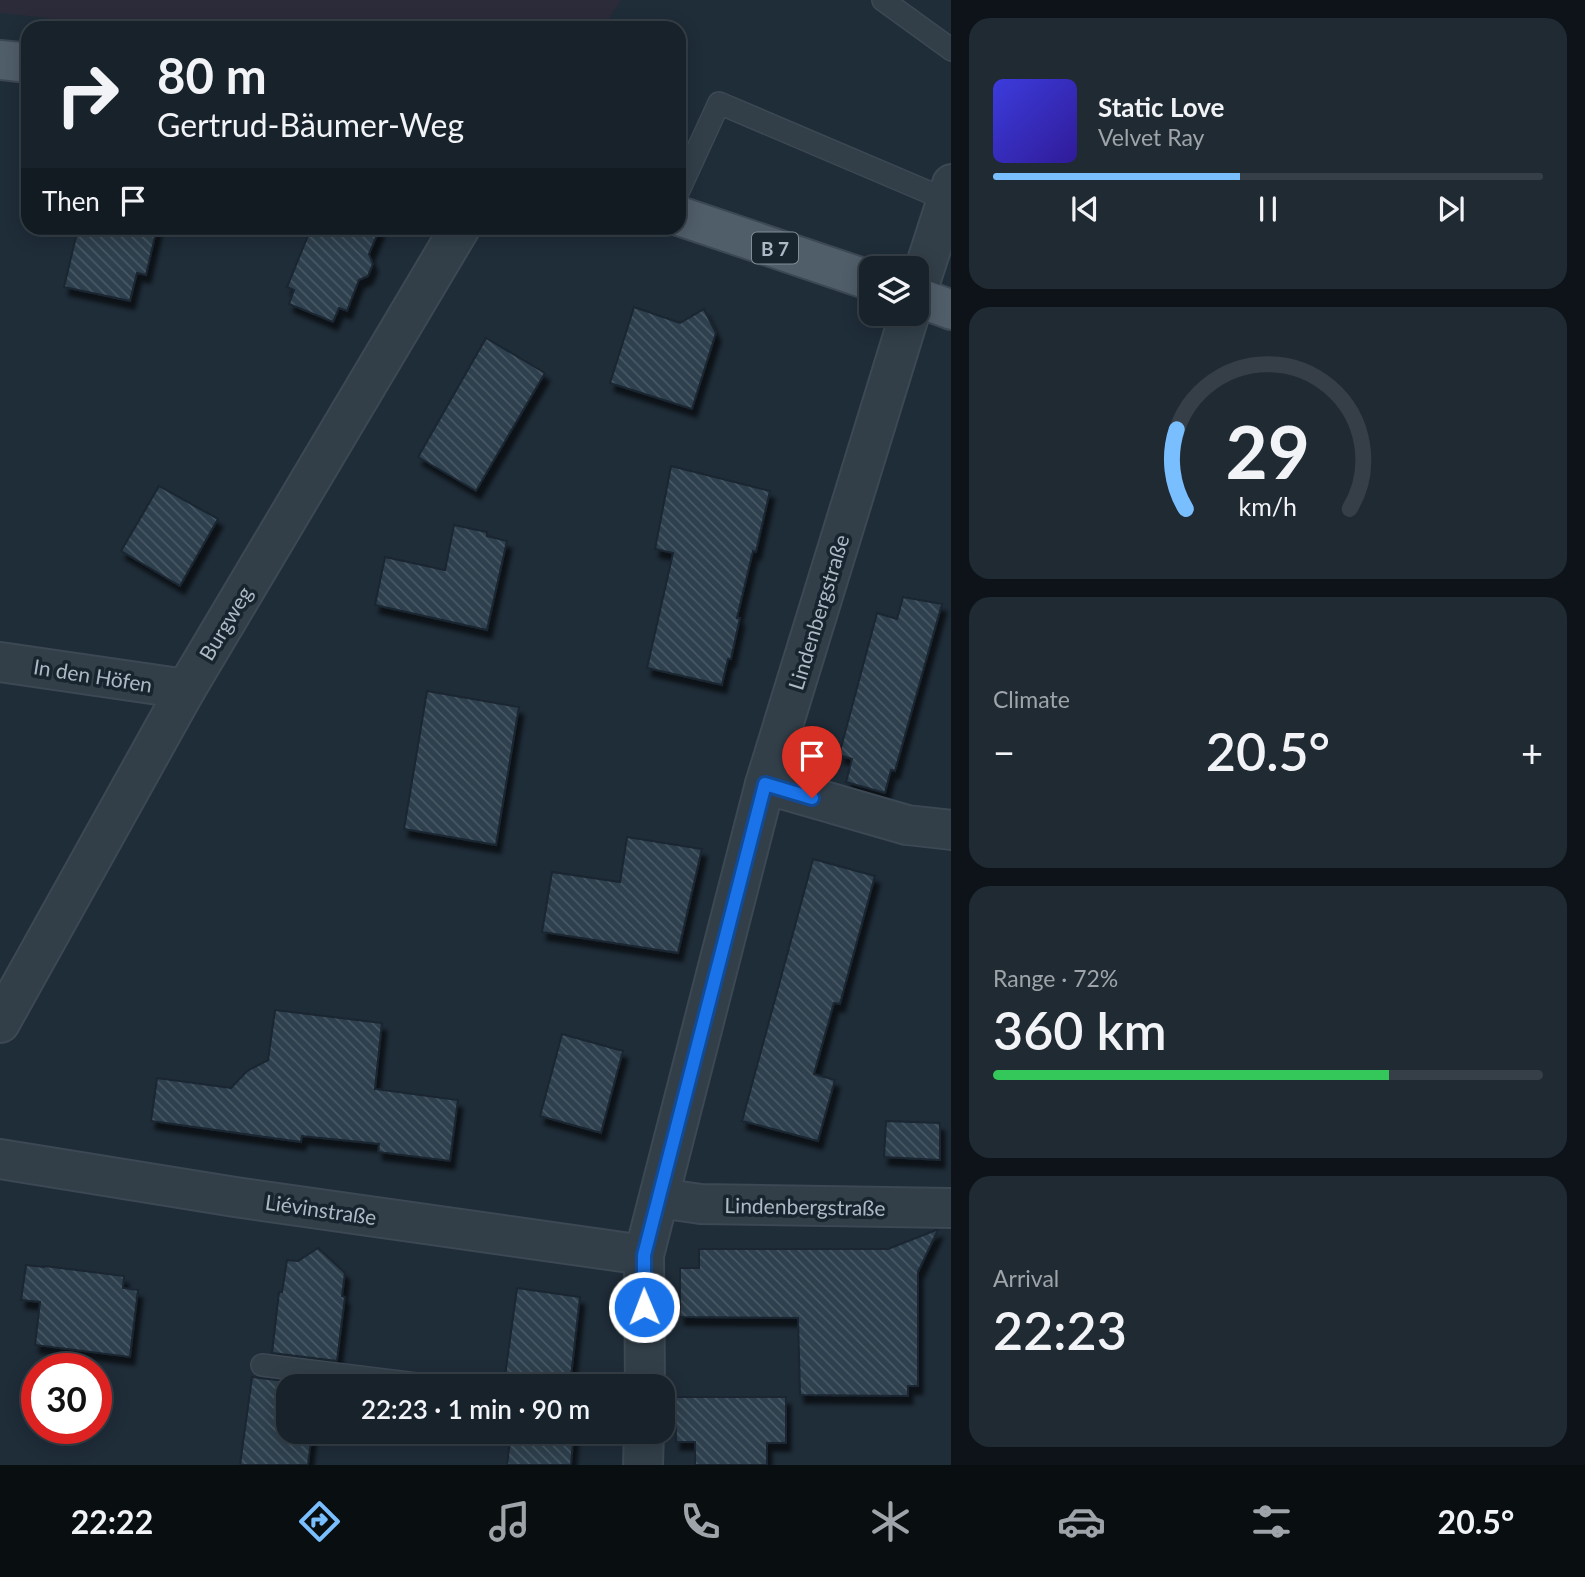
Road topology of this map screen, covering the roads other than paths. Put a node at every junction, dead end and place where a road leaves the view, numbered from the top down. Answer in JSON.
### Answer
{"nodes":[{"id":1,"x":883,"y":0,"type":"edge"},
{"id":2,"x":951,"y":50,"type":"edge"},
{"id":3,"x":0,"y":60,"type":"edge"},
{"id":4,"x":21,"y":62,"type":"edge"},
{"id":5,"x":686,"y":175,"type":"edge"},
{"id":6,"x":949,"y":192,"type":"edge"},
{"id":7,"x":686,"y":218,"type":"edge"},
{"id":8,"x":456,"y":235,"type":"edge"},
{"id":9,"x":929,"y":256,"type":"edge"},
{"id":10,"x":859,"y":277,"type":"edge"},
{"id":11,"x":929,"y":302,"type":"edge"},
{"id":12,"x":951,"y":310,"type":"edge"},
{"id":13,"x":906,"y":326,"type":"edge"},
{"id":14,"x":0,"y":662,"type":"edge"},
{"id":15,"x":186,"y":689,"type":"junction"},
{"id":16,"x":765,"y":784,"type":"junction"},
{"id":17,"x":951,"y":830,"type":"edge"},
{"id":18,"x":0,"y":1023,"type":"edge"},
{"id":19,"x":0,"y":1158,"type":"edge"},
{"id":20,"x":659,"y":1198,"type":"junction"},
{"id":21,"x":951,"y":1208,"type":"edge"},
{"id":22,"x":644,"y":1255,"type":"junction"},
{"id":23,"x":262,"y":1365,"type":"dead end"},
{"id":24,"x":335,"y":1374,"type":"edge"},
{"id":25,"x":645,"y":1374,"type":"edge"},
{"id":26,"x":644,"y":1444,"type":"edge"},
{"id":27,"x":643,"y":1465,"type":"edge"}],
"edges":[{"from":1,"to":2,"type":"lane"},
{"from":3,"to":4,"type":"main road"},
{"from":5,"to":6,"type":"lane"},
{"from":6,"to":9,"type":"street"},
{"from":7,"to":10,"type":"main road","number":"B 7"},
{"from":8,"to":15,"type":"street","name":"Burgweg"},
{"from":11,"to":12,"type":"main road"},
{"from":13,"to":16,"type":"street","name":"Lindenbergstraße"},
{"from":14,"to":15,"type":"street","name":"In den Höfen"},
{"from":15,"to":18,"type":"street","name":"Burgweg"},
{"from":16,"to":17,"type":"street"},
{"from":16,"to":20,"type":"street","name":"Lindenbergstraße"},
{"from":19,"to":22,"type":"street","name":"Liévinstraße"},
{"from":20,"to":21,"type":"street","name":"Lindenbergstraße"},
{"from":20,"to":22,"type":"street","name":"Lindenbergstraße"},
{"from":22,"to":25,"type":"street","name":"Lindenbergstraße"},
{"from":23,"to":24,"type":"lane"},
{"from":26,"to":27,"type":"street"}]}
